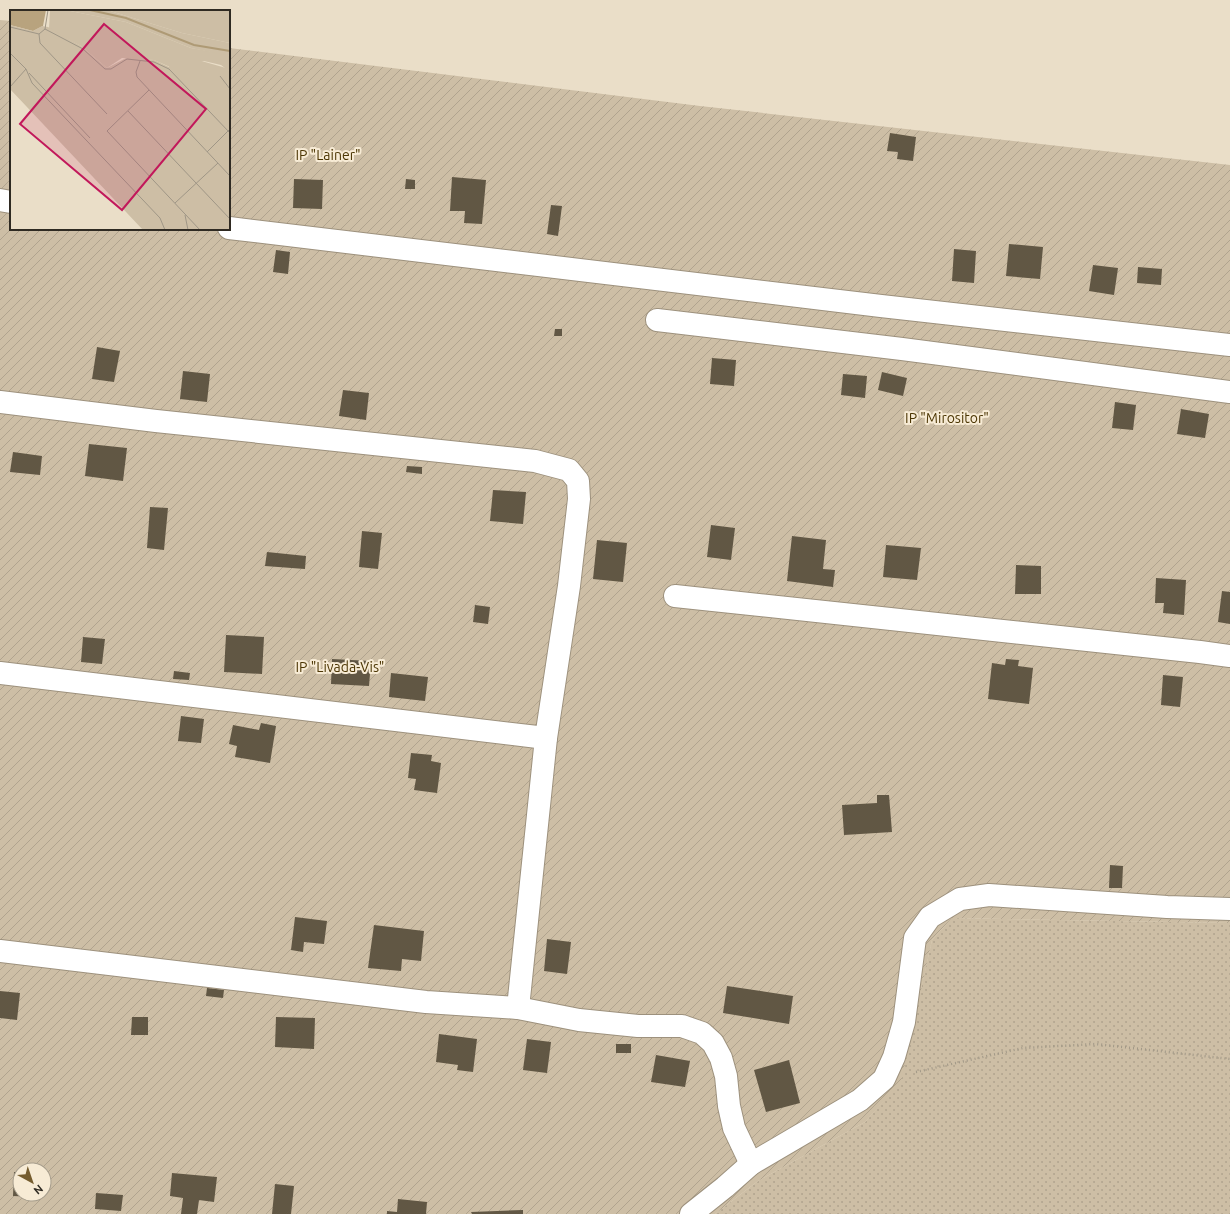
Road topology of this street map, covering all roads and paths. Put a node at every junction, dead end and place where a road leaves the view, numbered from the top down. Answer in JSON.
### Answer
{"nodes":[{"id":1,"x":0,"y":200,"type":"edge"},
{"id":2,"x":10,"y":202,"type":"edge"},
{"id":3,"x":230,"y":228,"type":"edge"},
{"id":4,"x":657,"y":320,"type":"dead end"},
{"id":5,"x":1230,"y":345,"type":"edge"},
{"id":6,"x":1230,"y":392,"type":"edge"},
{"id":7,"x":0,"y":402,"type":"edge"},
{"id":8,"x":675,"y":596,"type":"dead end"},
{"id":9,"x":1230,"y":656,"type":"edge"},
{"id":10,"x":0,"y":673,"type":"edge"},
{"id":11,"x":546,"y":738,"type":"junction"},
{"id":12,"x":1230,"y":909,"type":"edge"},
{"id":13,"x":0,"y":951,"type":"edge"},
{"id":14,"x":518,"y":1008,"type":"junction"},
{"id":15,"x":1230,"y":1059,"type":"edge"},
{"id":16,"x":884,"y":1079,"type":"junction"},
{"id":17,"x":751,"y":1164,"type":"junction"},
{"id":18,"x":691,"y":1214,"type":"edge"}],
"edges":[{"from":1,"to":2,"type":"street"},
{"from":3,"to":5,"type":"street"},
{"from":4,"to":6,"type":"street"},
{"from":7,"to":11,"type":"street"},
{"from":8,"to":9,"type":"street"},
{"from":10,"to":11,"type":"street"},
{"from":11,"to":14,"type":"street"},
{"from":12,"to":16,"type":"street"},
{"from":13,"to":14,"type":"street"},
{"from":14,"to":17,"type":"street"},
{"from":15,"to":16,"type":"path"},
{"from":16,"to":17,"type":"street"},
{"from":17,"to":18,"type":"street"}]}
